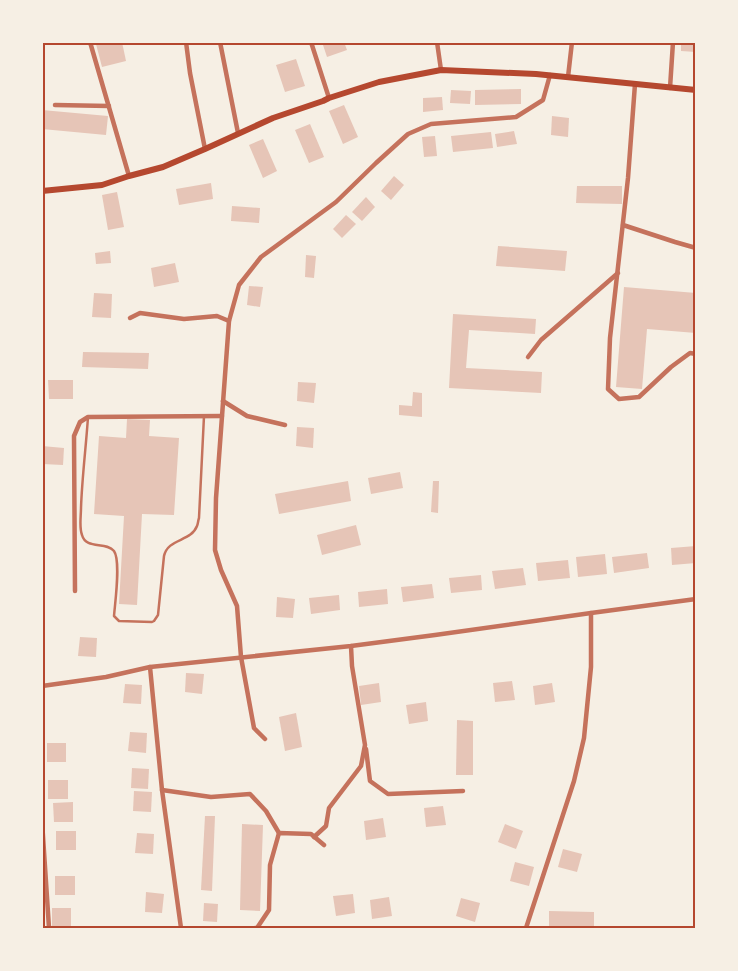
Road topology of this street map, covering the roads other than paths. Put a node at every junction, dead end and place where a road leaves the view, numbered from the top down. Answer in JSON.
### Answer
{"nodes":[{"id":1,"x":90,"y":42,"type":"edge"},
{"id":2,"x":186,"y":42,"type":"edge"},
{"id":3,"x":220,"y":42,"type":"edge"},
{"id":4,"x":311,"y":42,"type":"edge"},
{"id":5,"x":437,"y":42,"type":"edge"},
{"id":6,"x":572,"y":42,"type":"edge"},
{"id":7,"x":673,"y":42,"type":"edge"},
{"id":8,"x":441,"y":70,"type":"junction"},
{"id":9,"x":550,"y":75,"type":"junction"},
{"id":10,"x":568,"y":77,"type":"junction"},
{"id":11,"x":635,"y":84,"type":"junction"},
{"id":12,"x":670,"y":88,"type":"junction"},
{"id":13,"x":696,"y":90,"type":"edge"},
{"id":14,"x":329,"y":98,"type":"junction"},
{"id":15,"x":54,"y":106,"type":"dead end"},
{"id":16,"x":110,"y":106,"type":"junction"},
{"id":17,"x":238,"y":134,"type":"junction"},
{"id":18,"x":205,"y":149,"type":"junction"},
{"id":19,"x":129,"y":176,"type":"junction"},
{"id":20,"x":42,"y":191,"type":"edge"},
{"id":21,"x":623,"y":225,"type":"junction"},
{"id":22,"x":696,"y":248,"type":"edge"},
{"id":23,"x":618,"y":273,"type":"junction"},
{"id":24,"x":130,"y":318,"type":"dead end"},
{"id":25,"x":229,"y":321,"type":"junction"},
{"id":26,"x":696,"y":354,"type":"edge"},
{"id":27,"x":528,"y":357,"type":"dead end"},
{"id":28,"x":223,"y":401,"type":"junction"},
{"id":29,"x":204,"y":416,"type":"junction"},
{"id":30,"x":222,"y":416,"type":"junction"},
{"id":31,"x":88,"y":417,"type":"junction"},
{"id":32,"x":285,"y":425,"type":"dead end"},
{"id":33,"x":75,"y":591,"type":"dead end"},
{"id":34,"x":696,"y":599,"type":"edge"},
{"id":35,"x":591,"y":613,"type":"junction"},
{"id":36,"x":351,"y":646,"type":"junction"},
{"id":37,"x":241,"y":658,"type":"junction"},
{"id":38,"x":150,"y":667,"type":"junction"},
{"id":39,"x":42,"y":686,"type":"edge"},
{"id":40,"x":266,"y":739,"type":"dead end"},
{"id":41,"x":365,"y":746,"type":"junction"},
{"id":42,"x":162,"y":790,"type":"junction"},
{"id":43,"x":463,"y":791,"type":"dead end"},
{"id":44,"x":42,"y":821,"type":"edge"},
{"id":45,"x":280,"y":833,"type":"junction"},
{"id":46,"x":314,"y":836,"type":"junction"},
{"id":47,"x":324,"y":845,"type":"dead end"},
{"id":48,"x":49,"y":928,"type":"edge"},
{"id":49,"x":181,"y":928,"type":"edge"},
{"id":50,"x":255,"y":928,"type":"edge"},
{"id":51,"x":526,"y":928,"type":"edge"}],
"edges":[{"from":1,"to":16,"type":"street"},
{"from":2,"to":18,"type":"street"},
{"from":3,"to":17,"type":"street"},
{"from":4,"to":14,"type":"street"},
{"from":5,"to":8,"type":"street"},
{"from":6,"to":10,"type":"street"},
{"from":7,"to":12,"type":"street"},
{"from":8,"to":9,"type":"main road"},
{"from":8,"to":14,"type":"main road"},
{"from":9,"to":10,"type":"main road"},
{"from":9,"to":25,"type":"street"},
{"from":10,"to":11,"type":"main road"},
{"from":11,"to":12,"type":"main road"},
{"from":11,"to":21,"type":"street"},
{"from":12,"to":13,"type":"main road"},
{"from":14,"to":17,"type":"main road"},
{"from":15,"to":16,"type":"street"},
{"from":16,"to":19,"type":"street"},
{"from":17,"to":18,"type":"main road"},
{"from":18,"to":19,"type":"main road"},
{"from":19,"to":20,"type":"main road"},
{"from":21,"to":22,"type":"street"},
{"from":21,"to":23,"type":"street"},
{"from":23,"to":26,"type":"street"},
{"from":23,"to":27,"type":"street"},
{"from":24,"to":25,"type":"street"},
{"from":25,"to":28,"type":"street"},
{"from":28,"to":30,"type":"street"},
{"from":28,"to":32,"type":"street"},
{"from":29,"to":30,"type":"street"},
{"from":29,"to":31,"type":"street"},
{"from":29,"to":31,"type":"lane"},
{"from":30,"to":37,"type":"street"},
{"from":31,"to":33,"type":"street"},
{"from":34,"to":35,"type":"street"},
{"from":35,"to":36,"type":"street"},
{"from":35,"to":51,"type":"street"},
{"from":36,"to":37,"type":"street"},
{"from":36,"to":41,"type":"street"},
{"from":37,"to":38,"type":"street"},
{"from":37,"to":40,"type":"street"},
{"from":38,"to":39,"type":"street"},
{"from":38,"to":42,"type":"street"},
{"from":41,"to":43,"type":"street"},
{"from":41,"to":46,"type":"street"},
{"from":42,"to":45,"type":"street"},
{"from":42,"to":49,"type":"street"},
{"from":44,"to":48,"type":"street"},
{"from":45,"to":46,"type":"street"},
{"from":45,"to":50,"type":"street"},
{"from":46,"to":47,"type":"street"}]}
